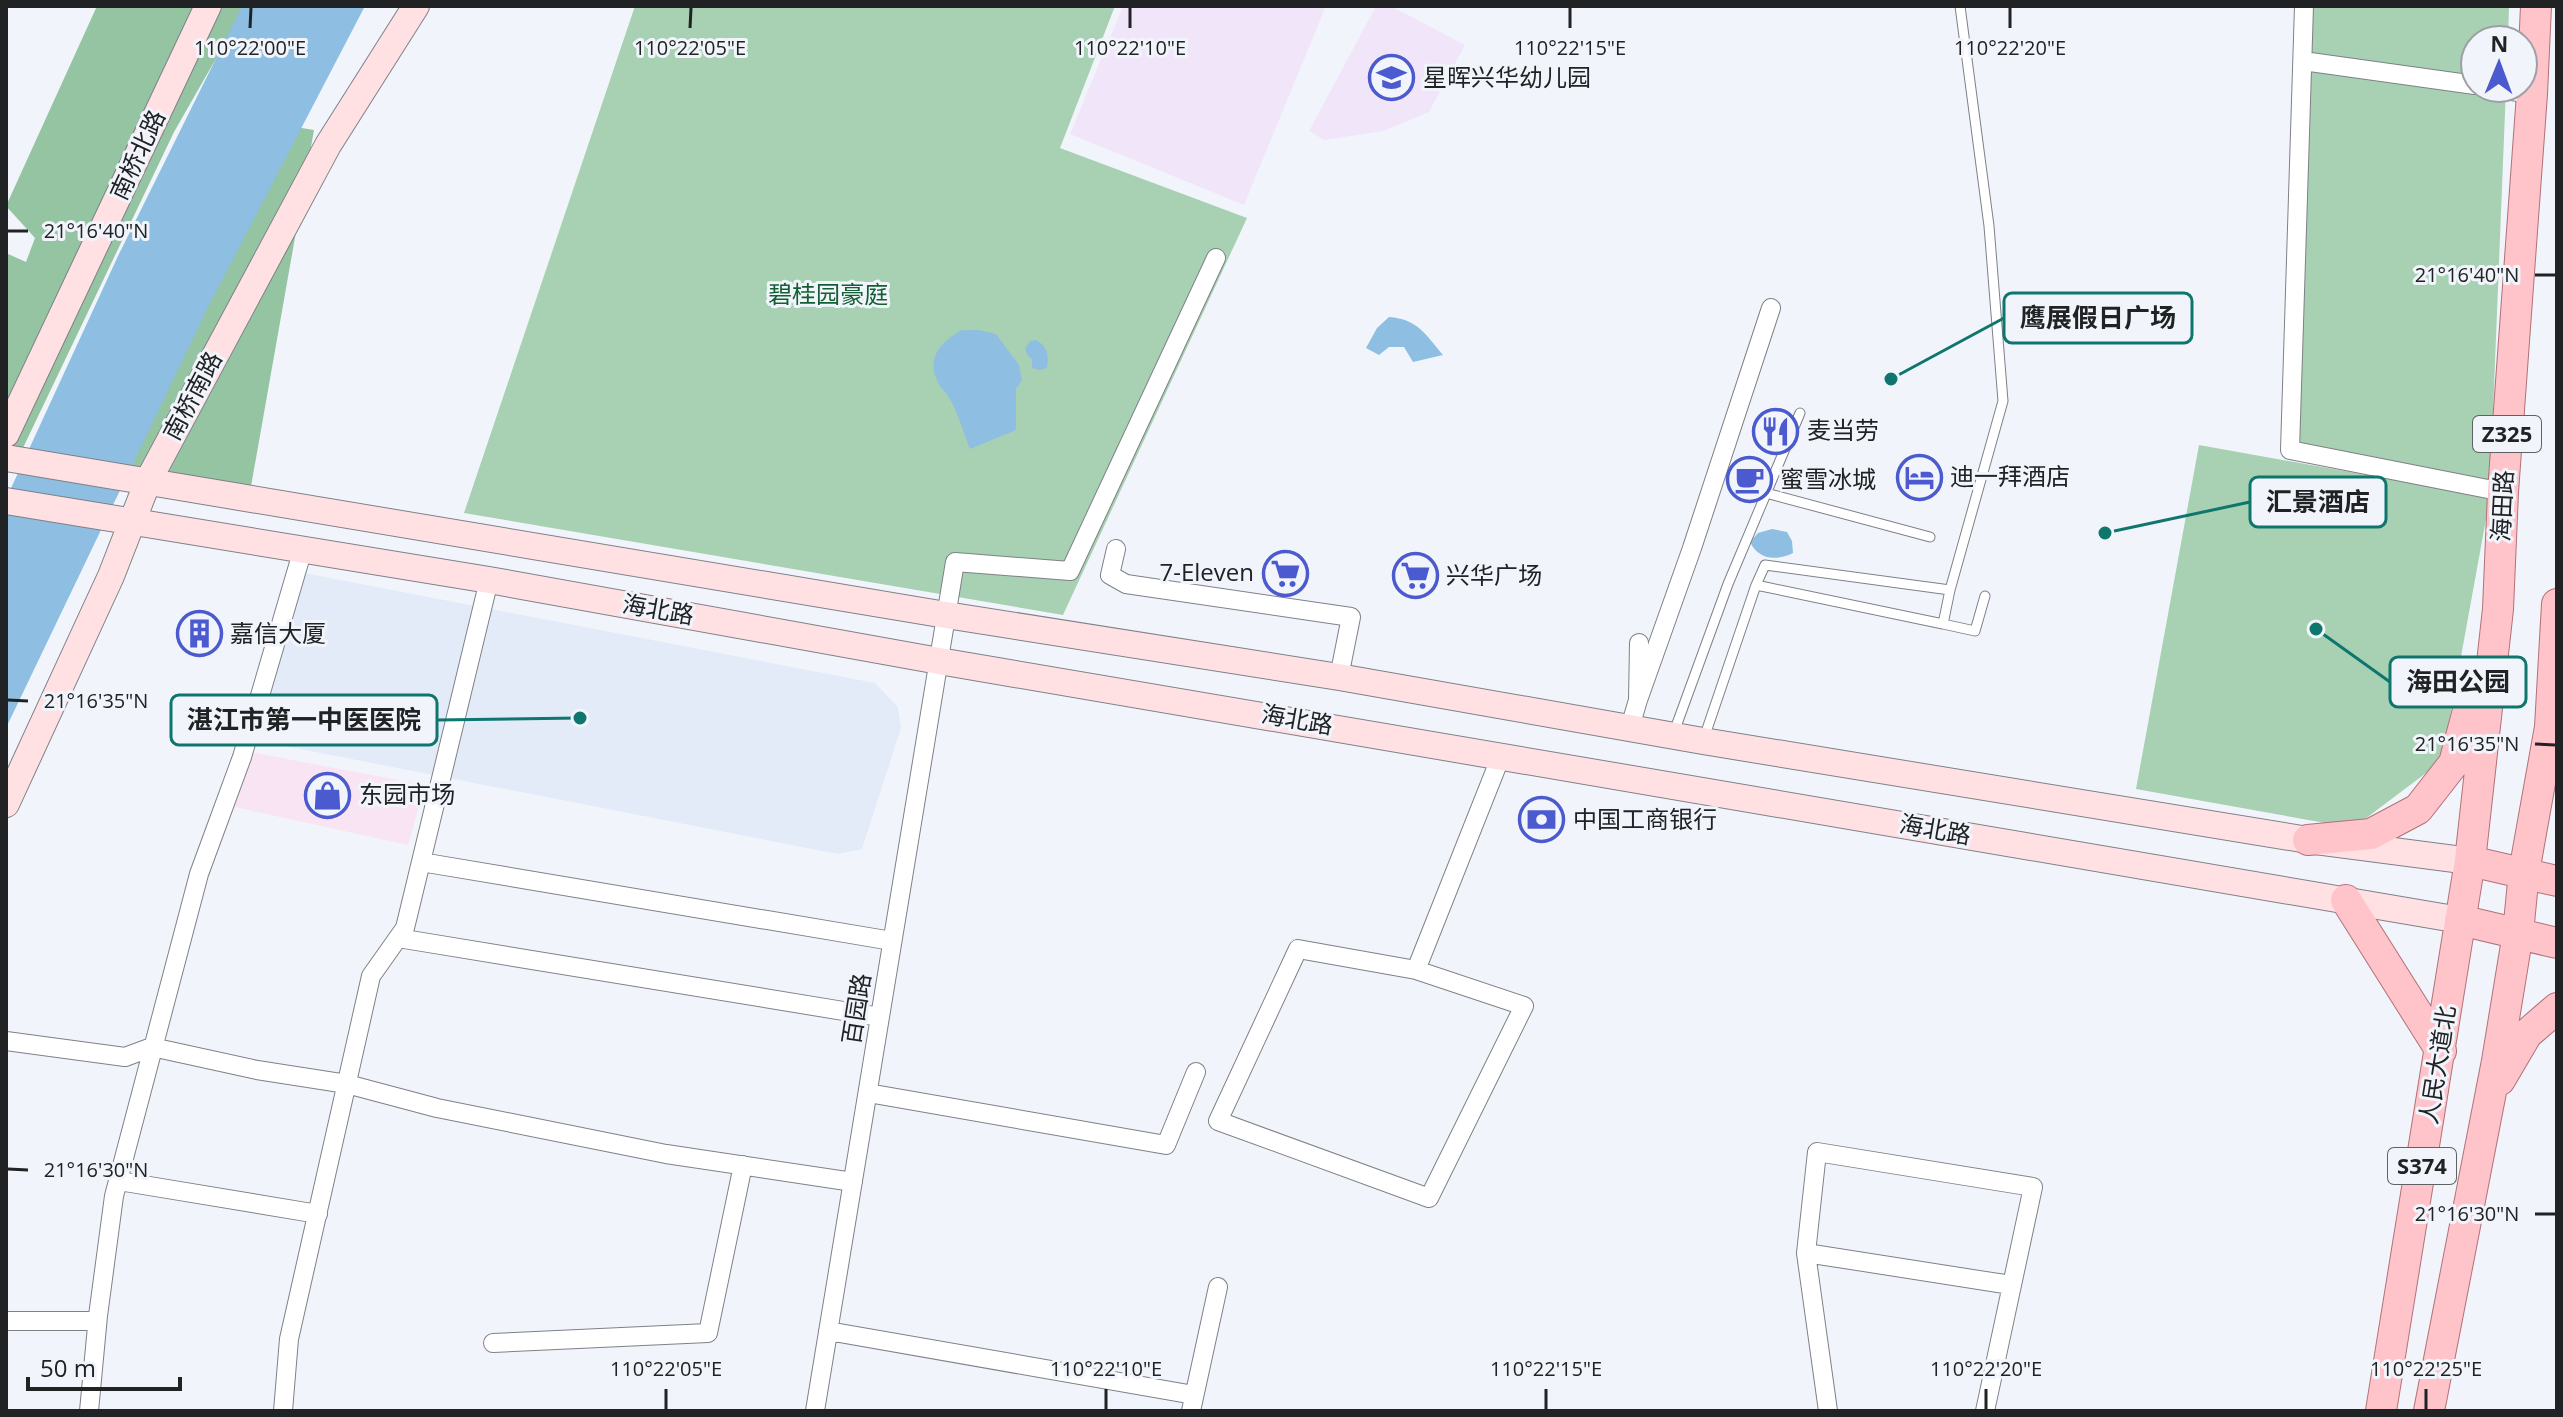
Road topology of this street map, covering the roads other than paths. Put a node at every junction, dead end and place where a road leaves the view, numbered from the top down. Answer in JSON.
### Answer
{"nodes":[{"id":1,"x":208,"y":6,"type":"edge"},
{"id":2,"x":416,"y":6,"type":"edge"},
{"id":3,"x":1960,"y":6,"type":"edge"},
{"id":4,"x":2304,"y":6,"type":"edge"},
{"id":5,"x":2303,"y":61,"type":"junction"},
{"id":6,"x":2459,"y":83,"type":"edge"},
{"id":7,"x":2531,"y":104,"type":"edge"},
{"id":8,"x":1216,"y":258,"type":"dead end"},
{"id":9,"x":1771,"y":308,"type":"dead end"},
{"id":10,"x":1800,"y":413,"type":"dead end"},
{"id":11,"x":6,"y":434,"type":"edge"},
{"id":12,"x":6,"y":458,"type":"edge"},
{"id":13,"x":148,"y":481,"type":"junction"},
{"id":14,"x":2503,"y":492,"type":"junction"},
{"id":15,"x":1766,"y":493,"type":"junction"},
{"id":16,"x":6,"y":501,"type":"edge"},
{"id":17,"x":133,"y":522,"type":"junction"},
{"id":18,"x":1930,"y":537,"type":"dead end"},
{"id":19,"x":303,"y":549,"type":"junction"},
{"id":20,"x":1116,"y":549,"type":"dead end"},
{"id":21,"x":489,"y":580,"type":"junction"},
{"id":22,"x":1756,"y":585,"type":"junction"},
{"id":23,"x":1950,"y":590,"type":"junction"},
{"id":24,"x":1985,"y":596,"type":"dead end"},
{"id":25,"x":2557,"y":604,"type":"edge"},
{"id":26,"x":2498,"y":609,"type":"junction"},
{"id":27,"x":946,"y":615,"type":"junction"},
{"id":28,"x":1943,"y":624,"type":"junction"},
{"id":29,"x":1639,"y":643,"type":"dead end"},
{"id":30,"x":939,"y":661,"type":"junction"},
{"id":31,"x":1339,"y":677,"type":"junction"},
{"id":32,"x":1638,"y":700,"type":"junction"},
{"id":33,"x":1630,"y":727,"type":"junction"},
{"id":34,"x":1672,"y":735,"type":"junction"},
{"id":35,"x":2553,"y":736,"type":"edge"},
{"id":36,"x":1703,"y":741,"type":"junction"},
{"id":37,"x":1501,"y":756,"type":"junction"},
{"id":38,"x":6,"y":804,"type":"edge"},
{"id":39,"x":2308,"y":840,"type":"junction"},
{"id":40,"x":2470,"y":861,"type":"junction"},
{"id":41,"x":421,"y":862,"type":"junction"},
{"id":42,"x":2524,"y":872,"type":"junction"},
{"id":43,"x":2557,"y":881,"type":"edge"},
{"id":44,"x":2346,"y":900,"type":"junction"},
{"id":45,"x":2460,"y":920,"type":"junction"},
{"id":46,"x":2518,"y":933,"type":"junction"},
{"id":47,"x":398,"y":938,"type":"junction"},
{"id":48,"x":892,"y":941,"type":"junction"},
{"id":49,"x":2557,"y":943,"type":"edge"},
{"id":50,"x":1416,"y":970,"type":"junction"},
{"id":51,"x":2557,"y":1008,"type":"edge"},
{"id":52,"x":880,"y":1017,"type":"junction"},
{"id":53,"x":6,"y":1041,"type":"edge"},
{"id":54,"x":152,"y":1047,"type":"junction"},
{"id":55,"x":2441,"y":1051,"type":"junction"},
{"id":56,"x":1196,"y":1072,"type":"dead end"},
{"id":57,"x":347,"y":1084,"type":"junction"},
{"id":58,"x":868,"y":1093,"type":"junction"},
{"id":59,"x":2490,"y":1099,"type":"junction"},
{"id":60,"x":743,"y":1165,"type":"junction"},
{"id":61,"x":119,"y":1181,"type":"junction"},
{"id":62,"x":853,"y":1182,"type":"junction"},
{"id":63,"x":318,"y":1214,"type":"junction"},
{"id":64,"x":1806,"y":1253,"type":"junction"},
{"id":65,"x":2011,"y":1285,"type":"junction"},
{"id":66,"x":1218,"y":1287,"type":"dead end"},
{"id":67,"x":6,"y":1321,"type":"edge"},
{"id":68,"x":97,"y":1321,"type":"junction"},
{"id":69,"x":828,"y":1331,"type":"junction"},
{"id":70,"x":493,"y":1343,"type":"dead end"},
{"id":71,"x":1193,"y":1403,"type":"edge"},
{"id":72,"x":89,"y":1411,"type":"edge"},
{"id":73,"x":283,"y":1411,"type":"edge"},
{"id":74,"x":815,"y":1411,"type":"edge"},
{"id":75,"x":1828,"y":1411,"type":"edge"},
{"id":76,"x":1985,"y":1411,"type":"edge"},
{"id":77,"x":2381,"y":1411,"type":"edge"},
{"id":78,"x":2429,"y":1411,"type":"edge"}],
"edges":[{"from":1,"to":11,"type":"street","name":"南桥北路"},
{"from":2,"to":13,"type":"street","name":"南桥南路"},
{"from":3,"to":23,"type":"lane"},
{"from":4,"to":5,"type":"street"},
{"from":5,"to":6,"type":"street"},
{"from":5,"to":14,"type":"street"},
{"from":7,"to":14,"type":"main road","name":"海田路","number":"Z325"},
{"from":8,"to":27,"type":"street","name":"百园路"},
{"from":9,"to":32,"type":"street"},
{"from":10,"to":15,"type":"lane"},
{"from":12,"to":13,"type":"street","name":"海北路"},
{"from":13,"to":17,"type":"street","name":"南桥南路"},
{"from":13,"to":27,"type":"street","name":"海北路"},
{"from":14,"to":26,"type":"main road","name":"海田路","number":"Z325"},
{"from":15,"to":18,"type":"lane"},
{"from":15,"to":34,"type":"lane"},
{"from":16,"to":17,"type":"street","name":"海北路"},
{"from":17,"to":19,"type":"street","name":"海北路"},
{"from":17,"to":38,"type":"street","name":"南桥南路"},
{"from":19,"to":21,"type":"street","name":"海北路"},
{"from":19,"to":54,"type":"street"},
{"from":20,"to":31,"type":"street"},
{"from":21,"to":30,"type":"street","name":"海北路"},
{"from":21,"to":41,"type":"street"},
{"from":22,"to":23,"type":"lane"},
{"from":22,"to":28,"type":"lane"},
{"from":22,"to":36,"type":"lane"},
{"from":23,"to":28,"type":"lane"},
{"from":24,"to":28,"type":"lane"},
{"from":25,"to":35,"type":"main road"},
{"from":26,"to":39,"type":"main road"},
{"from":26,"to":40,"type":"main road","name":"海田路","number":"Z325"},
{"from":27,"to":30,"type":"street","name":"百园路"},
{"from":27,"to":31,"type":"street","name":"海北路"},
{"from":29,"to":32,"type":"street"},
{"from":30,"to":37,"type":"street","name":"海北路"},
{"from":30,"to":48,"type":"street","name":"百园路"},
{"from":31,"to":33,"type":"street","name":"海北路"},
{"from":32,"to":33,"type":"street"},
{"from":33,"to":34,"type":"street","name":"海北路"},
{"from":34,"to":36,"type":"street","name":"海北路"},
{"from":35,"to":42,"type":"main road"},
{"from":36,"to":39,"type":"street","name":"海北路"},
{"from":37,"to":44,"type":"street","name":"海北路"},
{"from":37,"to":50,"type":"street"},
{"from":39,"to":40,"type":"street","name":"海北路"},
{"from":40,"to":42,"type":"main road"},
{"from":40,"to":45,"type":"main road","name":"人民大道北","number":"S374"},
{"from":41,"to":47,"type":"street"},
{"from":41,"to":48,"type":"street"},
{"from":42,"to":43,"type":"main road"},
{"from":42,"to":46,"type":"main road"},
{"from":44,"to":45,"type":"street","name":"海北路"},
{"from":44,"to":55,"type":"main road"},
{"from":45,"to":46,"type":"main road"},
{"from":45,"to":55,"type":"main road","name":"人民大道北","number":"S374"},
{"from":46,"to":49,"type":"main road"},
{"from":46,"to":59,"type":"main road"},
{"from":47,"to":52,"type":"street"},
{"from":47,"to":57,"type":"street"},
{"from":48,"to":52,"type":"street","name":"百园路"},
{"from":50,"to":50,"type":"street"},
{"from":51,"to":59,"type":"main road"},
{"from":52,"to":58,"type":"street","name":"百园路"},
{"from":53,"to":54,"type":"street"},
{"from":54,"to":57,"type":"street"},
{"from":54,"to":61,"type":"street"},
{"from":55,"to":77,"type":"main road","name":"人民大道北","number":"S374"},
{"from":56,"to":58,"type":"street"},
{"from":57,"to":60,"type":"street"},
{"from":57,"to":63,"type":"street"},
{"from":58,"to":62,"type":"street","name":"百园路"},
{"from":59,"to":78,"type":"main road","number":"S374"},
{"from":60,"to":62,"type":"street"},
{"from":60,"to":70,"type":"street"},
{"from":61,"to":63,"type":"street"},
{"from":61,"to":68,"type":"street"},
{"from":62,"to":69,"type":"street","name":"百园路"},
{"from":63,"to":73,"type":"street"},
{"from":64,"to":65,"type":"street"},
{"from":64,"to":65,"type":"street"},
{"from":64,"to":75,"type":"street"},
{"from":65,"to":76,"type":"street"},
{"from":66,"to":71,"type":"street"},
{"from":67,"to":68,"type":"street"},
{"from":68,"to":72,"type":"street"},
{"from":69,"to":71,"type":"street"},
{"from":69,"to":74,"type":"street","name":"百园路"}]}
